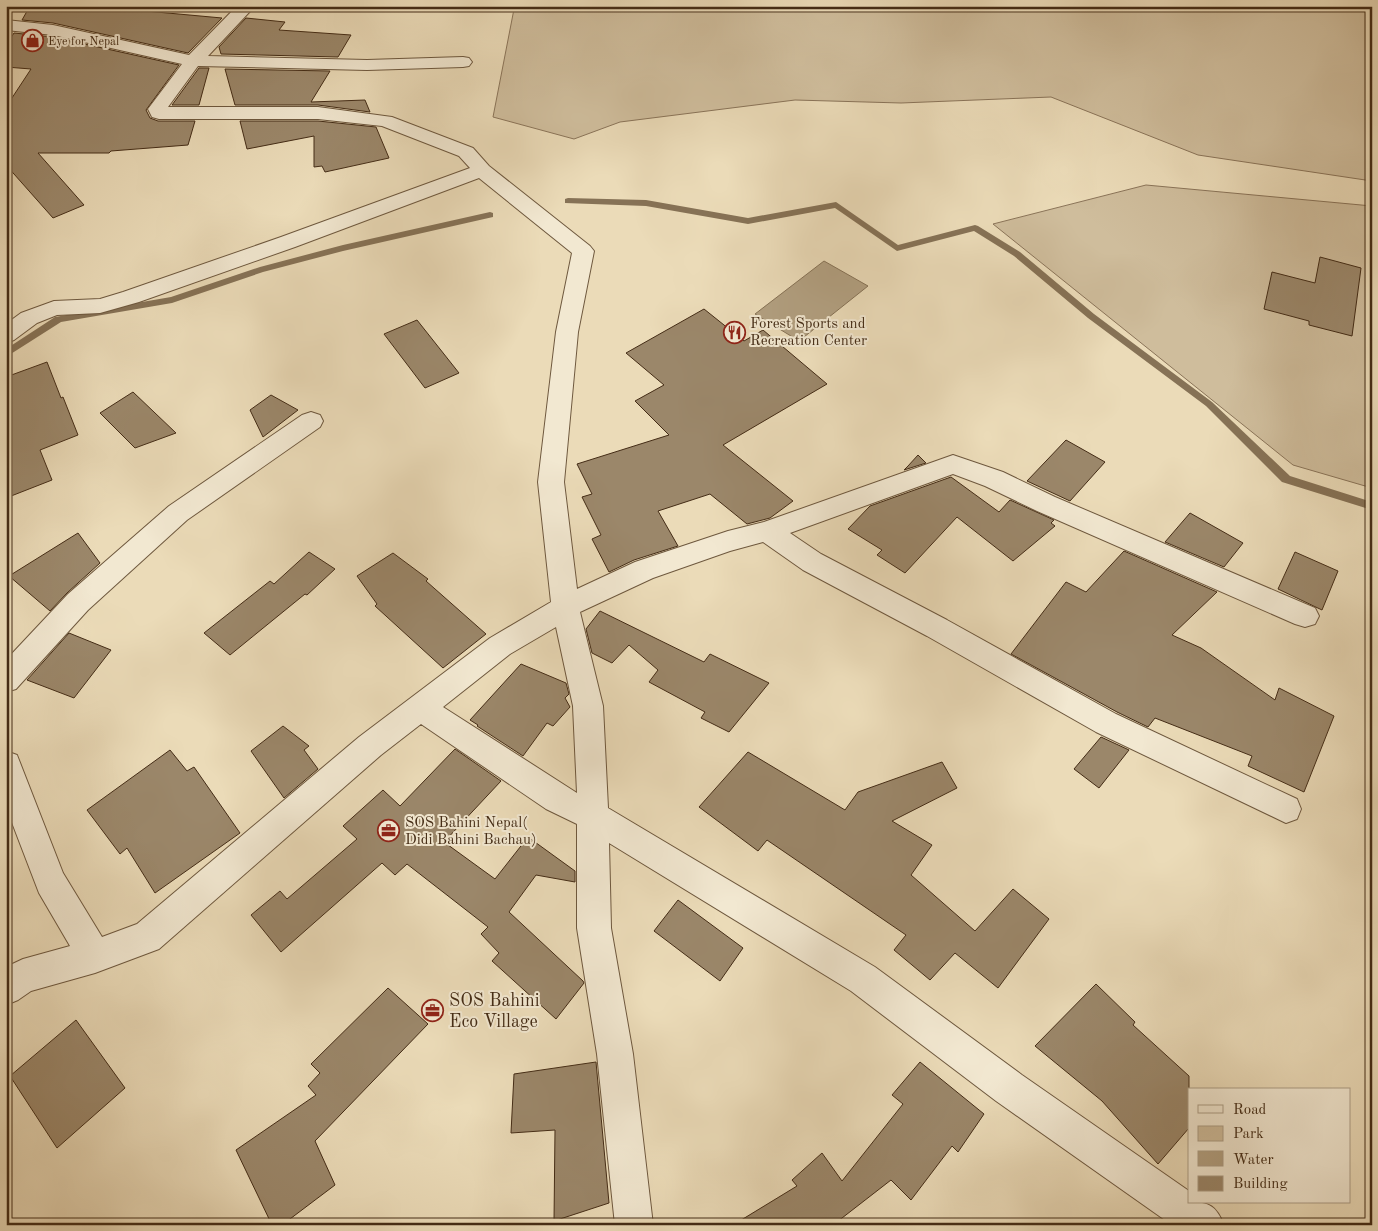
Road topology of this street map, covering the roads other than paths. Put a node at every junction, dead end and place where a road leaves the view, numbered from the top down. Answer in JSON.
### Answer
{"nodes":[{"id":1,"x":247,"y":6,"type":"edge"},
{"id":2,"x":6,"y":25,"type":"edge"},
{"id":3,"x":193,"y":61,"type":"junction"},
{"id":4,"x":463,"y":62,"type":"dead end"},
{"id":5,"x":482,"y":170,"type":"junction"},
{"id":6,"x":6,"y":335,"type":"edge"},
{"id":7,"x":311,"y":421,"type":"dead end"},
{"id":8,"x":767,"y":531,"type":"junction"},
{"id":9,"x":565,"y":607,"type":"junction"},
{"id":10,"x":1305,"y":616,"type":"dead end"},
{"id":11,"x":6,"y":680,"type":"edge"},
{"id":12,"x":420,"y":708,"type":"junction"},
{"id":13,"x":6,"y":765,"type":"edge"},
{"id":14,"x":1286,"y":809,"type":"dead end"},
{"id":15,"x":593,"y":816,"type":"junction"},
{"id":16,"x":96,"y":956,"type":"junction"},
{"id":17,"x":6,"y":988,"type":"edge"},
{"id":18,"x":634,"y":1225,"type":"edge"},
{"id":19,"x":1205,"y":1225,"type":"edge"}],
"edges":[{"from":1,"to":3,"type":"street"},
{"from":2,"to":3,"type":"street"},
{"from":3,"to":4,"type":"street"},
{"from":3,"to":5,"type":"street"},
{"from":5,"to":6,"type":"street"},
{"from":5,"to":9,"type":"street"},
{"from":7,"to":11,"type":"street"},
{"from":8,"to":9,"type":"street"},
{"from":8,"to":10,"type":"street"},
{"from":8,"to":14,"type":"street"},
{"from":9,"to":12,"type":"street"},
{"from":9,"to":15,"type":"street"},
{"from":12,"to":15,"type":"street"},
{"from":12,"to":16,"type":"street"},
{"from":13,"to":16,"type":"street"},
{"from":15,"to":18,"type":"street"},
{"from":15,"to":19,"type":"street"},
{"from":16,"to":17,"type":"street"}]}
